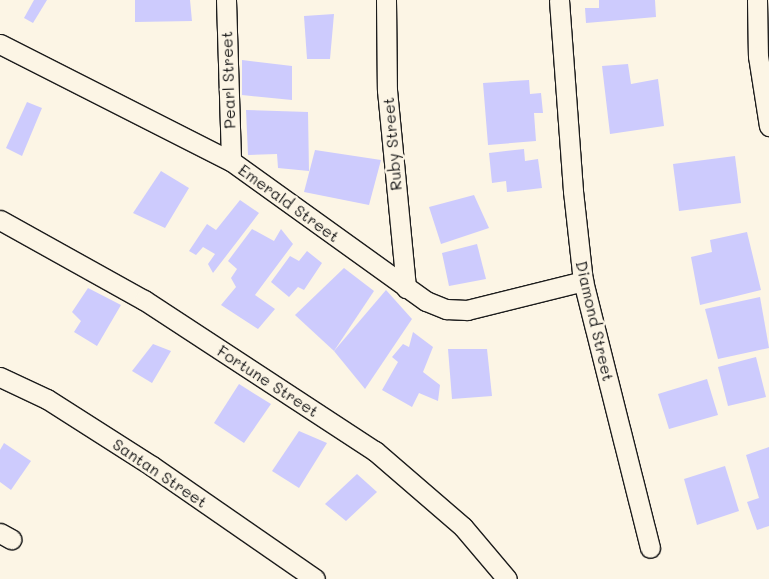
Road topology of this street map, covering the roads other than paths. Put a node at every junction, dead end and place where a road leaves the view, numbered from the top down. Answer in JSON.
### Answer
{"nodes":[{"id":1,"x":226,"y":0,"type":"edge"},
{"id":2,"x":386,"y":0,"type":"edge"},
{"id":3,"x":560,"y":0,"type":"edge"},
{"id":4,"x":757,"y":0,"type":"edge"},
{"id":5,"x":0,"y":44,"type":"edge"},
{"id":6,"x":769,"y":126,"type":"edge"},
{"id":7,"x":231,"y":161,"type":"junction"},
{"id":8,"x":0,"y":220,"type":"edge"},
{"id":9,"x":583,"y":281,"type":"junction"},
{"id":10,"x":406,"y":288,"type":"junction"},
{"id":11,"x":0,"y":376,"type":"edge"},
{"id":12,"x":650,"y":548,"type":"dead end"},
{"id":13,"x":315,"y":579,"type":"edge"},
{"id":14,"x":507,"y":579,"type":"edge"}],
"edges":[{"from":1,"to":7,"type":"street","name":"Pearl Street"},
{"from":2,"to":10,"type":"street","name":"Ruby Street"},
{"from":3,"to":9,"type":"street","name":"Diamond Street"},
{"from":4,"to":6,"type":"street"},
{"from":5,"to":7,"type":"street","name":"Emerald Street"},
{"from":7,"to":10,"type":"street","name":"Emerald Street"},
{"from":8,"to":14,"type":"street","name":"Fortune Street"},
{"from":9,"to":10,"type":"street","name":"Emerald Street"},
{"from":9,"to":12,"type":"street","name":"Diamond Street"},
{"from":11,"to":13,"type":"street","name":"Santan Street"}]}
